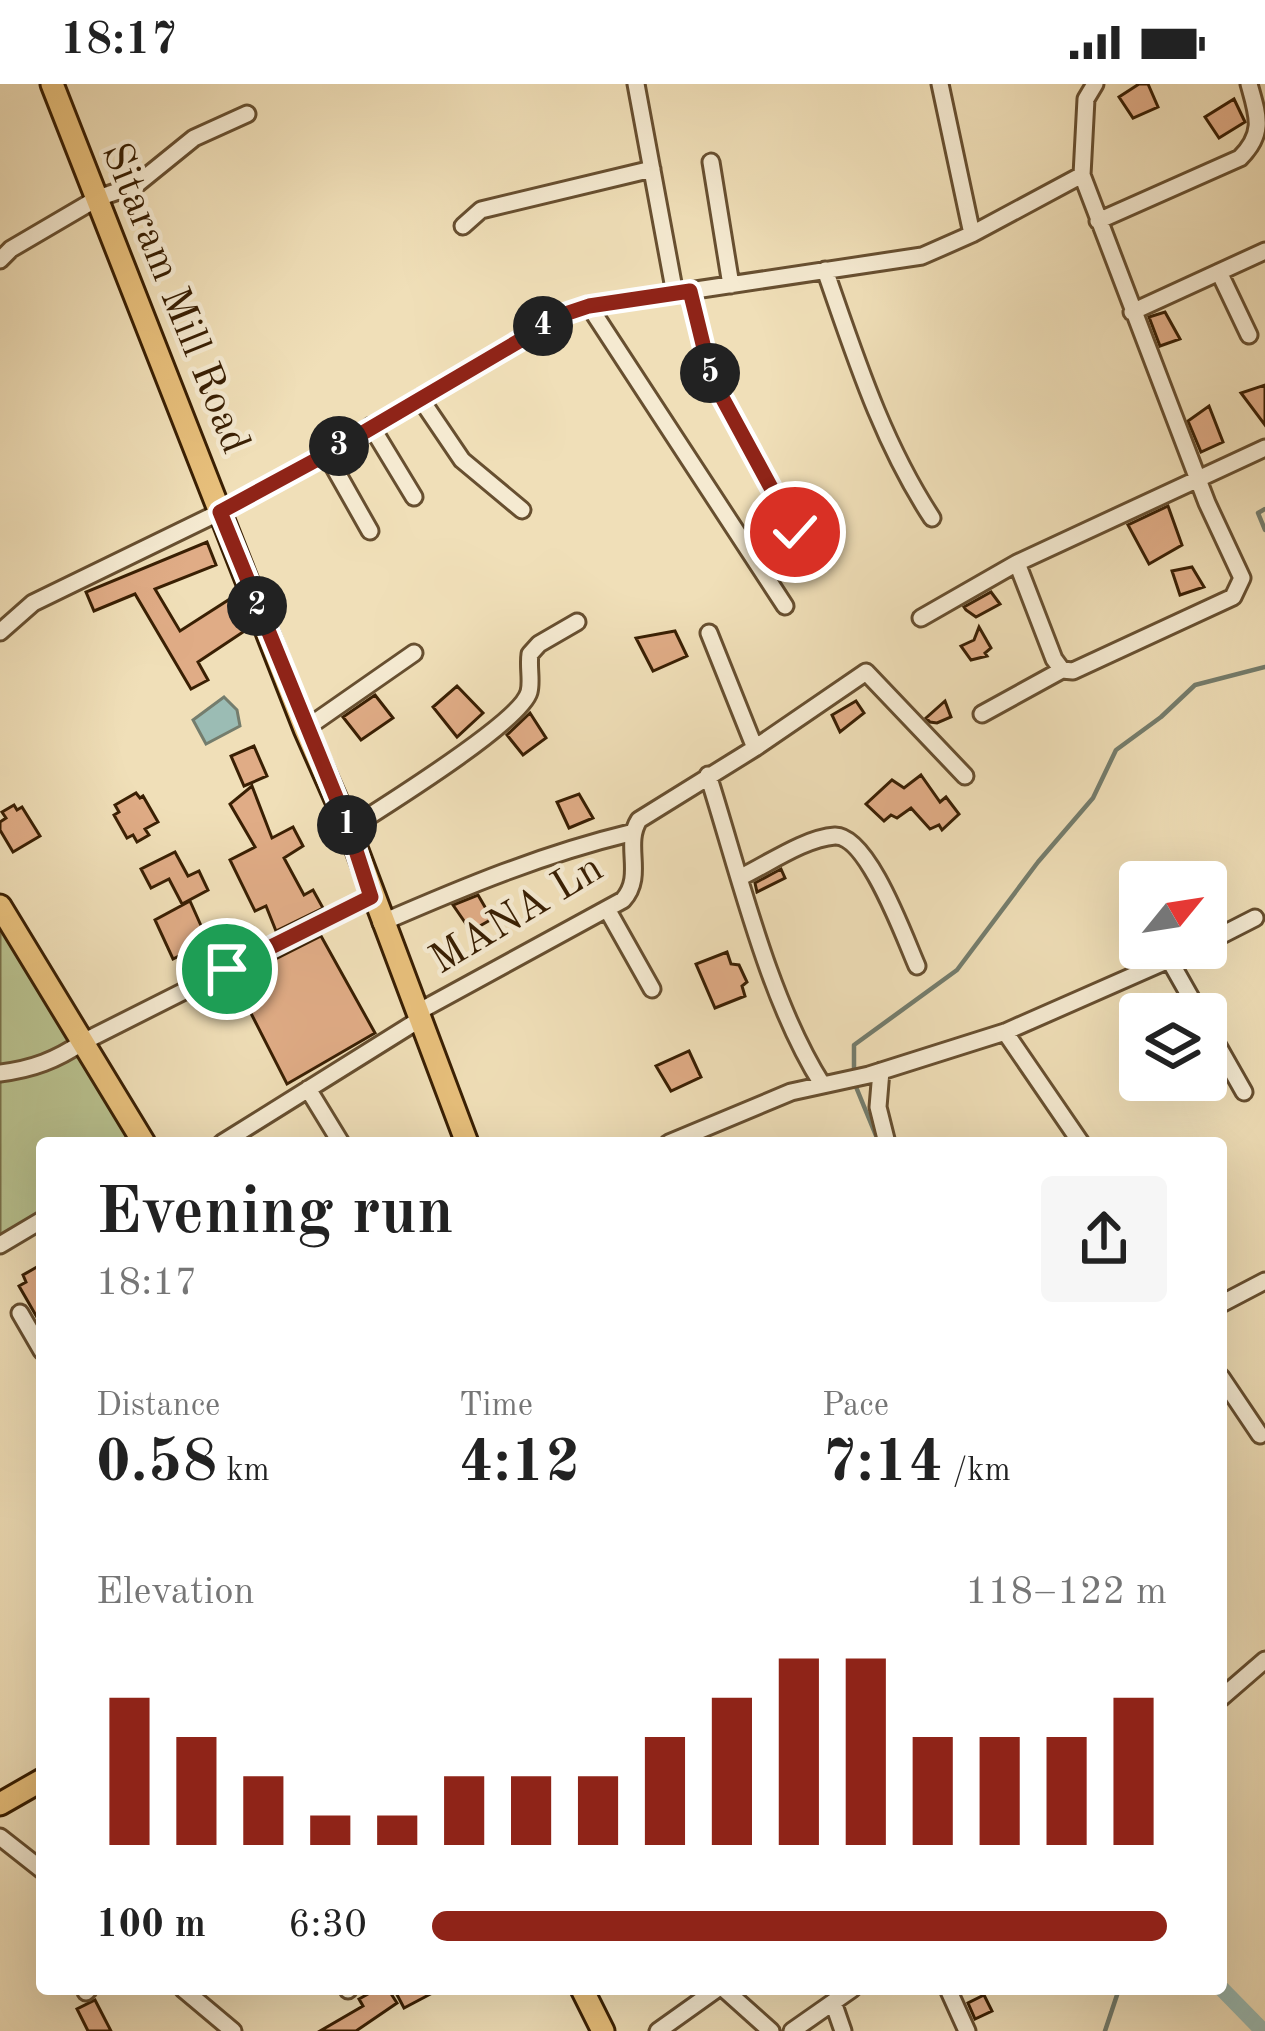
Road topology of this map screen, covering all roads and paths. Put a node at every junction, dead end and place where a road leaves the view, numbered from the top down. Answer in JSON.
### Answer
{"nodes":[{"id":1,"x":52,"y":84,"type":"edge"},
{"id":2,"x":636,"y":84,"type":"edge"},
{"id":3,"x":940,"y":84,"type":"edge"},
{"id":4,"x":1095,"y":84,"type":"edge"},
{"id":5,"x":1250,"y":84,"type":"edge"},
{"id":6,"x":247,"y":114,"type":"dead end"},
{"id":7,"x":711,"y":162,"type":"dead end"},
{"id":8,"x":652,"y":169,"type":"junction"},
{"id":9,"x":1082,"y":175,"type":"junction"},
{"id":10,"x":98,"y":198,"type":"junction"},
{"id":11,"x":1098,"y":221,"type":"junction"},
{"id":12,"x":463,"y":226,"type":"dead end"},
{"id":13,"x":972,"y":234,"type":"junction"},
{"id":14,"x":1265,"y":251,"type":"edge"},
{"id":15,"x":0,"y":260,"type":"edge"},
{"id":16,"x":825,"y":270,"type":"junction"},
{"id":17,"x":1219,"y":272,"type":"junction"},
{"id":18,"x":731,"y":285,"type":"junction"},
{"id":19,"x":682,"y":292,"type":"junction"},
{"id":20,"x":589,"y":306,"type":"junction"},
{"id":21,"x":1132,"y":312,"type":"junction"},
{"id":22,"x":1250,"y":335,"type":"dead end"},
{"id":23,"x":420,"y":398,"type":"junction"},
{"id":24,"x":370,"y":426,"type":"junction"},
{"id":25,"x":1265,"y":448,"type":"edge"},
{"id":26,"x":327,"y":454,"type":"junction"},
{"id":27,"x":1197,"y":478,"type":"junction"},
{"id":28,"x":414,"y":497,"type":"dead end"},
{"id":29,"x":522,"y":510,"type":"dead end"},
{"id":30,"x":220,"y":512,"type":"junction"},
{"id":31,"x":932,"y":518,"type":"dead end"},
{"id":32,"x":370,"y":531,"type":"dead end"},
{"id":33,"x":795,"y":532,"type":"dead end"},
{"id":34,"x":1017,"y":563,"type":"junction"},
{"id":35,"x":785,"y":606,"type":"dead end"},
{"id":36,"x":921,"y":618,"type":"dead end"},
{"id":37,"x":577,"y":622,"type":"dead end"},
{"id":38,"x":0,"y":632,"type":"edge"},
{"id":39,"x":709,"y":633,"type":"dead end"},
{"id":40,"x":414,"y":653,"type":"dead end"},
{"id":41,"x":1062,"y":670,"type":"junction"},
{"id":42,"x":982,"y":714,"type":"dead end"},
{"id":43,"x":305,"y":729,"type":"junction"},
{"id":44,"x":755,"y":748,"type":"junction"},
{"id":45,"x":708,"y":775,"type":"junction"},
{"id":46,"x":965,"y":776,"type":"dead end"},
{"id":47,"x":349,"y":829,"type":"junction"},
{"id":48,"x":630,"y":833,"type":"junction"},
{"id":49,"x":741,"y":877,"type":"junction"},
{"id":50,"x":371,"y":897,"type":"junction"},
{"id":51,"x":0,"y":906,"type":"edge"},
{"id":52,"x":608,"y":909,"type":"junction"},
{"id":53,"x":1255,"y":917,"type":"dead end"},
{"id":54,"x":381,"y":923,"type":"junction"},
{"id":55,"x":1227,"y":932,"type":"edge"},
{"id":56,"x":917,"y":966,"type":"dead end"},
{"id":57,"x":1151,"y":969,"type":"edge"},
{"id":58,"x":652,"y":988,"type":"dead end"},
{"id":59,"x":418,"y":1016,"type":"junction"},
{"id":60,"x":1005,"y":1032,"type":"junction"},
{"id":61,"x":83,"y":1042,"type":"junction"},
{"id":62,"x":1227,"y":1062,"type":"edge"},
{"id":63,"x":0,"y":1072,"type":"edge"},
{"id":64,"x":875,"y":1073,"type":"junction"},
{"id":65,"x":822,"y":1084,"type":"junction"},
{"id":66,"x":308,"y":1090,"type":"junction"},
{"id":67,"x":1244,"y":1092,"type":"dead end"},
{"id":68,"x":140,"y":1137,"type":"edge"},
{"id":69,"x":232,"y":1137,"type":"edge"},
{"id":70,"x":337,"y":1137,"type":"edge"},
{"id":71,"x":465,"y":1137,"type":"edge"},
{"id":72,"x":683,"y":1137,"type":"edge"},
{"id":73,"x":886,"y":1137,"type":"edge"},
{"id":74,"x":1077,"y":1137,"type":"edge"},
{"id":75,"x":36,"y":1224,"type":"edge"},
{"id":76,"x":0,"y":1245,"type":"edge"},
{"id":77,"x":1265,"y":1281,"type":"edge"},
{"id":78,"x":1227,"y":1301,"type":"edge"},
{"id":79,"x":20,"y":1312,"type":"dead end"},
{"id":80,"x":36,"y":1340,"type":"edge"},
{"id":81,"x":1227,"y":1386,"type":"edge"},
{"id":82,"x":1260,"y":1435,"type":"dead end"},
{"id":83,"x":1265,"y":1660,"type":"edge"},
{"id":84,"x":1227,"y":1693,"type":"edge"},
{"id":85,"x":36,"y":1783,"type":"edge"},
{"id":86,"x":0,"y":1804,"type":"edge"},
{"id":87,"x":0,"y":1837,"type":"edge"},
{"id":88,"x":36,"y":1865,"type":"edge"},
{"id":89,"x":190,"y":1995,"type":"edge"},
{"id":90,"x":585,"y":1995,"type":"edge"},
{"id":91,"x":711,"y":1995,"type":"edge"},
{"id":92,"x":727,"y":1995,"type":"edge"},
{"id":93,"x":843,"y":1995,"type":"edge"},
{"id":94,"x":951,"y":1995,"type":"edge"},
{"id":95,"x":833,"y":2002,"type":"junction"},
{"id":96,"x":233,"y":2031,"type":"edge"},
{"id":97,"x":603,"y":2031,"type":"edge"},
{"id":98,"x":658,"y":2031,"type":"edge"},
{"id":99,"x":771,"y":2031,"type":"edge"},
{"id":100,"x":792,"y":2031,"type":"edge"},
{"id":101,"x":842,"y":2031,"type":"edge"},
{"id":102,"x":967,"y":2031,"type":"edge"}],
"edges":[{"from":1,"to":10,"type":"main road","name":"Sitaram Mill Road"},
{"from":2,"to":8,"type":"street"},
{"from":3,"to":13,"type":"street"},
{"from":4,"to":9,"type":"street"},
{"from":5,"to":11,"type":"street"},
{"from":6,"to":10,"type":"street"},
{"from":7,"to":18,"type":"street"},
{"from":8,"to":12,"type":"street"},
{"from":8,"to":19,"type":"street"},
{"from":9,"to":11,"type":"street"},
{"from":9,"to":13,"type":"street"},
{"from":10,"to":15,"type":"street"},
{"from":10,"to":30,"type":"main road","name":"Sitaram Mill Road"},
{"from":11,"to":21,"type":"street"},
{"from":13,"to":16,"type":"street"},
{"from":14,"to":17,"type":"street"},
{"from":16,"to":18,"type":"street"},
{"from":16,"to":31,"type":"street"},
{"from":17,"to":21,"type":"street"},
{"from":17,"to":22,"type":"street"},
{"from":18,"to":19,"type":"street"},
{"from":19,"to":20,"type":"street"},
{"from":19,"to":33,"type":"street"},
{"from":20,"to":23,"type":"street"},
{"from":20,"to":35,"type":"street"},
{"from":21,"to":27,"type":"street"},
{"from":23,"to":24,"type":"street"},
{"from":23,"to":29,"type":"street"},
{"from":24,"to":26,"type":"street"},
{"from":24,"to":28,"type":"street"},
{"from":25,"to":27,"type":"street"},
{"from":26,"to":30,"type":"street"},
{"from":26,"to":32,"type":"street"},
{"from":27,"to":34,"type":"street"},
{"from":27,"to":41,"type":"street"},
{"from":30,"to":38,"type":"street"},
{"from":30,"to":43,"type":"main road","name":"Sitaram Mill Road"},
{"from":34,"to":36,"type":"street"},
{"from":34,"to":41,"type":"street"},
{"from":37,"to":47,"type":"street"},
{"from":39,"to":44,"type":"street"},
{"from":40,"to":43,"type":"street"},
{"from":41,"to":42,"type":"street"},
{"from":43,"to":47,"type":"main road","name":"Sitaram Mill Road"},
{"from":44,"to":45,"type":"street","name":"MANA Ln"},
{"from":44,"to":46,"type":"street","name":"MANA Ln"},
{"from":45,"to":48,"type":"street","name":"MANA Ln"},
{"from":45,"to":49,"type":"street"},
{"from":47,"to":50,"type":"main road","name":"Sitaram Mill Road"},
{"from":48,"to":52,"type":"street","name":"MANA Ln"},
{"from":48,"to":54,"type":"street"},
{"from":49,"to":56,"type":"street"},
{"from":49,"to":65,"type":"street"},
{"from":50,"to":54,"type":"main road","name":"Sitaram Mill Road"},
{"from":50,"to":61,"type":"street"},
{"from":51,"to":61,"type":"main road"},
{"from":52,"to":58,"type":"street"},
{"from":52,"to":59,"type":"street","name":"MANA Ln"},
{"from":53,"to":55,"type":"street"},
{"from":54,"to":59,"type":"main road","name":"Sitaram Mill Road"},
{"from":57,"to":60,"type":"street"},
{"from":59,"to":66,"type":"street","name":"MANA Ln"},
{"from":59,"to":71,"type":"main road","name":"Sitaram Mill Road"},
{"from":60,"to":64,"type":"street"},
{"from":60,"to":74,"type":"street"},
{"from":61,"to":63,"type":"street"},
{"from":61,"to":68,"type":"main road"},
{"from":62,"to":67,"type":"street"},
{"from":64,"to":65,"type":"street"},
{"from":64,"to":73,"type":"street"},
{"from":65,"to":72,"type":"street"},
{"from":66,"to":69,"type":"street","name":"MANA Ln"},
{"from":66,"to":70,"type":"street"},
{"from":75,"to":76,"type":"street"},
{"from":77,"to":78,"type":"street"},
{"from":79,"to":80,"type":"street"},
{"from":81,"to":82,"type":"street"},
{"from":83,"to":84,"type":"street"},
{"from":85,"to":86,"type":"main road"},
{"from":87,"to":88,"type":"street"},
{"from":89,"to":96,"type":"street"},
{"from":90,"to":97,"type":"main road"},
{"from":91,"to":98,"type":"street"},
{"from":92,"to":99,"type":"street"},
{"from":93,"to":95,"type":"street"},
{"from":94,"to":102,"type":"street"},
{"from":95,"to":100,"type":"street"},
{"from":95,"to":101,"type":"street"}]}
